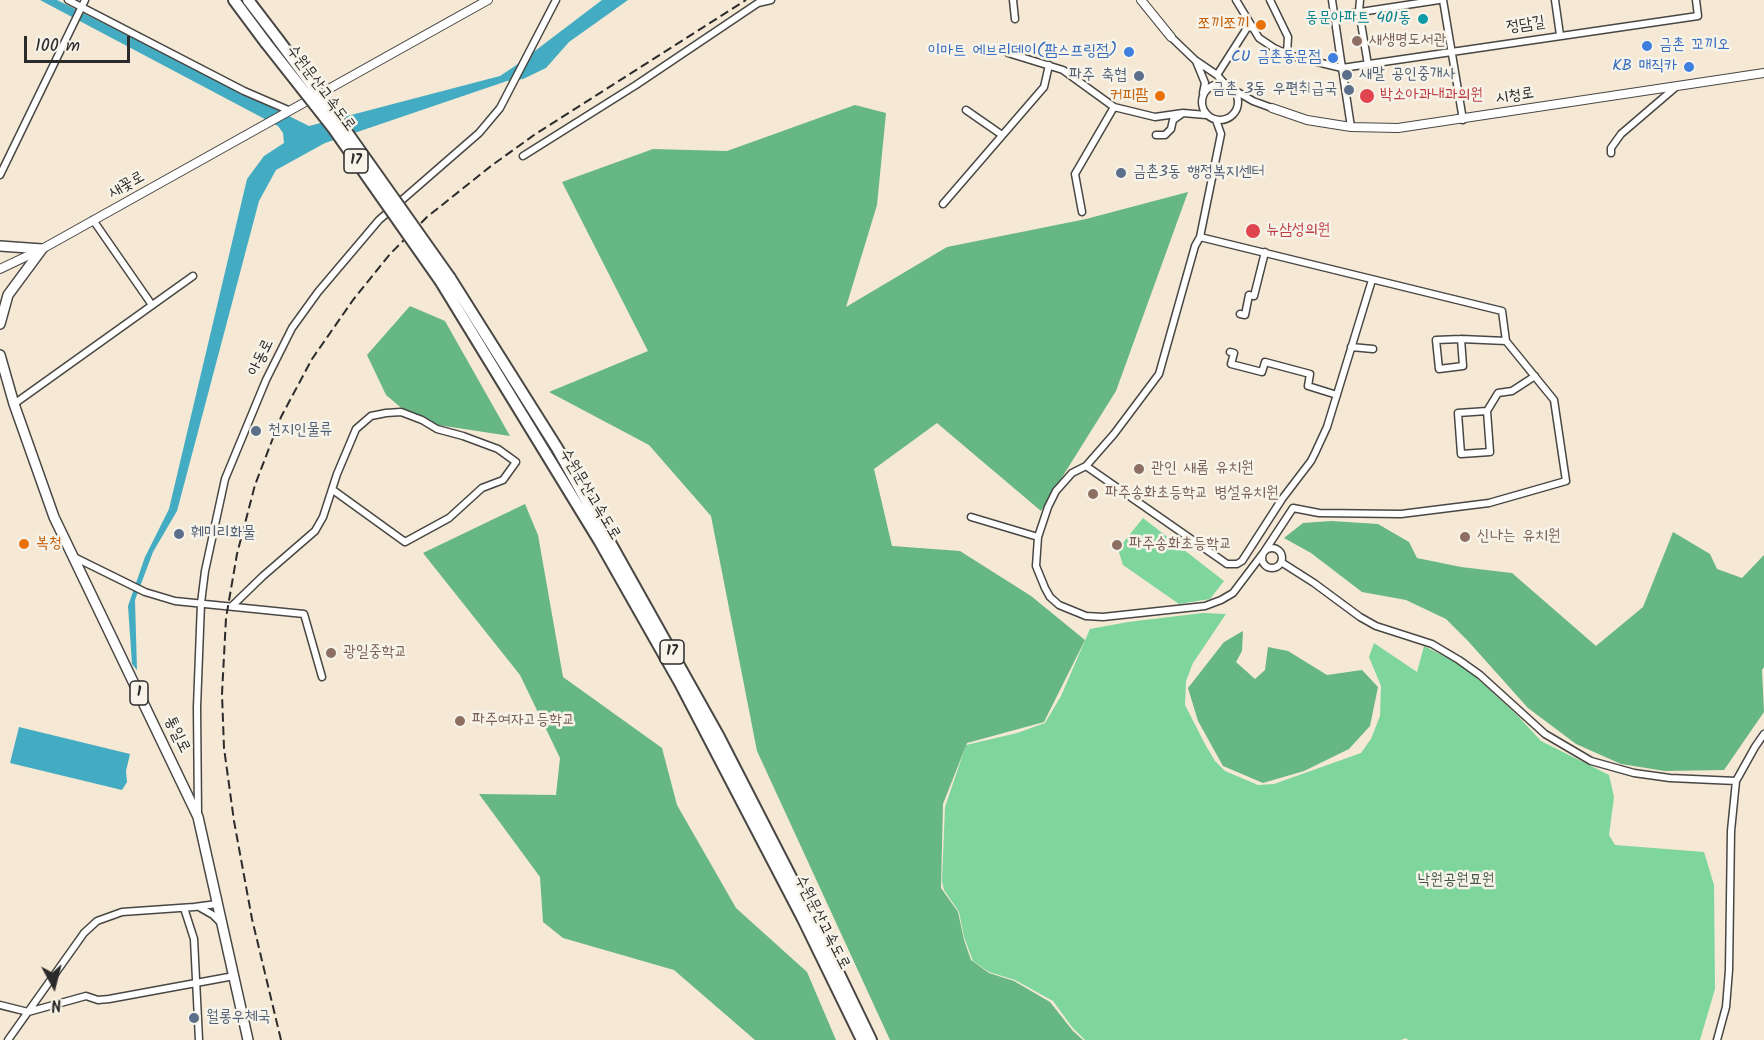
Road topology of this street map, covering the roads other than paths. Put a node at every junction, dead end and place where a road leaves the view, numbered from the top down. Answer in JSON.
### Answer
{"nodes":[{"id":1,"x":68,"y":0,"type":"edge"},
{"id":2,"x":85,"y":0,"type":"edge"},
{"id":3,"x":234,"y":0,"type":"edge"},
{"id":4,"x":248,"y":0,"type":"edge"},
{"id":5,"x":488,"y":0,"type":"edge"},
{"id":6,"x":556,"y":0,"type":"edge"},
{"id":7,"x":771,"y":0,"type":"edge"},
{"id":8,"x":1013,"y":0,"type":"edge"},
{"id":9,"x":1141,"y":0,"type":"edge"},
{"id":10,"x":1236,"y":0,"type":"edge"},
{"id":11,"x":1270,"y":0,"type":"edge"},
{"id":12,"x":1332,"y":0,"type":"edge"},
{"id":13,"x":1360,"y":0,"type":"edge"},
{"id":14,"x":1441,"y":0,"type":"edge"},
{"id":15,"x":1555,"y":0,"type":"edge"},
{"id":16,"x":1696,"y":0,"type":"edge"},
{"id":17,"x":81,"y":8,"type":"junction"},
{"id":18,"x":1359,"y":11,"type":"junction"},
{"id":19,"x":1334,"y":16,"type":"junction"},
{"id":20,"x":1015,"y":19,"type":"dead end"},
{"id":21,"x":1252,"y":27,"type":"junction"},
{"id":22,"x":1560,"y":35,"type":"junction"},
{"id":23,"x":1172,"y":38,"type":"joint"},
{"id":24,"x":272,"y":40,"type":"junction"},
{"id":25,"x":1453,"y":52,"type":"junction"},
{"id":26,"x":1008,"y":54,"type":"dead end"},
{"id":27,"x":1287,"y":54,"type":"junction"},
{"id":28,"x":1195,"y":60,"type":"junction"},
{"id":29,"x":1049,"y":65,"type":"junction"},
{"id":30,"x":1368,"y":65,"type":"junction"},
{"id":31,"x":1342,"y":68,"type":"junction"},
{"id":32,"x":1764,"y":73,"type":"edge"},
{"id":33,"x":1217,"y":75,"type":"junction"},
{"id":34,"x":1678,"y":86,"type":"junction"},
{"id":35,"x":1229,"y":87,"type":"junction"},
{"id":36,"x":1202,"y":97,"type":"junction"},
{"id":37,"x":1253,"y":100,"type":"junction"},
{"id":38,"x":1238,"y":106,"type":"junction"},
{"id":39,"x":1114,"y":107,"type":"junction"},
{"id":40,"x":1272,"y":108,"type":"joint"},
{"id":41,"x":966,"y":110,"type":"dead end"},
{"id":42,"x":287,"y":111,"type":"junction"},
{"id":43,"x":1183,"y":113,"type":"junction"},
{"id":44,"x":1206,"y":115,"type":"junction"},
{"id":45,"x":1216,"y":120,"type":"junction"},
{"id":46,"x":1226,"y":120,"type":"junction"},
{"id":47,"x":1463,"y":120,"type":"junction"},
{"id":48,"x":1351,"y":127,"type":"junction"},
{"id":49,"x":1221,"y":134,"type":"junction"},
{"id":50,"x":1002,"y":135,"type":"junction"},
{"id":51,"x":1156,"y":135,"type":"dead end"},
{"id":52,"x":1611,"y":153,"type":"dead end"},
{"id":53,"x":523,"y":156,"type":"dead end"},
{"id":54,"x":0,"y":175,"type":"edge"},
{"id":55,"x":942,"y":204,"type":"dead end"},
{"id":56,"x":1082,"y":212,"type":"dead end"},
{"id":57,"x":93,"y":220,"type":"junction"},
{"id":58,"x":1200,"y":237,"type":"junction"},
{"id":59,"x":0,"y":246,"type":"edge"},
{"id":60,"x":42,"y":249,"type":"junction"},
{"id":61,"x":1265,"y":252,"type":"junction"},
{"id":62,"x":0,"y":269,"type":"edge"},
{"id":63,"x":193,"y":276,"type":"dead end"},
{"id":64,"x":445,"y":280,"type":"junction"},
{"id":65,"x":1372,"y":280,"type":"junction"},
{"id":66,"x":152,"y":305,"type":"junction"},
{"id":67,"x":1240,"y":314,"type":"dead end"},
{"id":68,"x":0,"y":324,"type":"edge"},
{"id":69,"x":1461,"y":339,"type":"junction"},
{"id":70,"x":1506,"y":341,"type":"junction"},
{"id":71,"x":1351,"y":347,"type":"junction"},
{"id":72,"x":1373,"y":349,"type":"dead end"},
{"id":73,"x":1230,"y":352,"type":"dead end"},
{"id":74,"x":0,"y":355,"type":"edge"},
{"id":75,"x":1535,"y":376,"type":"junction"},
{"id":76,"x":1337,"y":395,"type":"junction"},
{"id":77,"x":14,"y":404,"type":"junction"},
{"id":78,"x":1487,"y":411,"type":"junction"},
{"id":79,"x":1086,"y":466,"type":"junction"},
{"id":80,"x":333,"y":490,"type":"junction"},
{"id":81,"x":1282,"y":499,"type":"junction"},
{"id":82,"x":1293,"y":508,"type":"junction"},
{"id":83,"x":971,"y":517,"type":"dead end"},
{"id":84,"x":1038,"y":537,"type":"junction"},
{"id":85,"x":1264,"y":552,"type":"junction"},
{"id":86,"x":74,"y":557,"type":"junction"},
{"id":87,"x":1281,"y":562,"type":"junction"},
{"id":88,"x":201,"y":603,"type":"junction"},
{"id":89,"x":232,"y":606,"type":"junction"},
{"id":90,"x":322,"y":677,"type":"dead end"},
{"id":91,"x":1764,"y":734,"type":"edge"},
{"id":92,"x":1736,"y":781,"type":"junction"},
{"id":93,"x":198,"y":817,"type":"junction"},
{"id":94,"x":217,"y":904,"type":"junction"},
{"id":95,"x":199,"y":907,"type":"junction"},
{"id":96,"x":184,"y":908,"type":"junction"},
{"id":97,"x":222,"y":924,"type":"junction"},
{"id":98,"x":234,"y":976,"type":"junction"},
{"id":99,"x":198,"y":982,"type":"junction"},
{"id":100,"x":0,"y":1005,"type":"edge"},
{"id":101,"x":28,"y":1012,"type":"junction"},
{"id":102,"x":8,"y":1040,"type":"edge"},
{"id":103,"x":200,"y":1040,"type":"edge"},
{"id":104,"x":248,"y":1040,"type":"edge"},
{"id":105,"x":862,"y":1040,"type":"edge"},
{"id":106,"x":871,"y":1040,"type":"edge"},
{"id":107,"x":1717,"y":1040,"type":"edge"}],
"edges":[{"from":1,"to":17,"type":"street"},
{"from":2,"to":17,"type":"street"},
{"from":3,"to":24,"type":"highway","name":"수원문산고속도로","number":"17"},
{"from":4,"to":24,"type":"highway","name":"수원문산고속도로","number":"17"},
{"from":5,"to":42,"type":"street"},
{"from":6,"to":88,"type":"street","name":"아동로"},
{"from":7,"to":53,"type":"street"},
{"from":8,"to":20,"type":"street"},
{"from":9,"to":23,"type":"street"},
{"from":10,"to":21,"type":"street","name":"정담길"},
{"from":11,"to":27,"type":"street"},
{"from":12,"to":19,"type":"street"},
{"from":13,"to":18,"type":"street"},
{"from":14,"to":18,"type":"street"},
{"from":14,"to":25,"type":"street"},
{"from":15,"to":22,"type":"street"},
{"from":16,"to":22,"type":"street","name":"정담길"},
{"from":17,"to":42,"type":"street"},
{"from":17,"to":54,"type":"street"},
{"from":18,"to":19,"type":"street"},
{"from":18,"to":30,"type":"street"},
{"from":19,"to":31,"type":"street"},
{"from":21,"to":27,"type":"street","name":"정담길"},
{"from":21,"to":33,"type":"street"},
{"from":22,"to":25,"type":"street","name":"정담길"},
{"from":23,"to":28,"type":"street"},
{"from":24,"to":64,"type":"highway","name":"수원문산고속도로","number":"17","bridge":true},
{"from":25,"to":30,"type":"street","name":"정담길"},
{"from":25,"to":47,"type":"street"},
{"from":26,"to":29,"type":"street"},
{"from":27,"to":31,"type":"street","name":"정담길"},
{"from":28,"to":33,"type":"street"},
{"from":28,"to":36,"type":"street"},
{"from":29,"to":39,"type":"street"},
{"from":29,"to":50,"type":"street"},
{"from":30,"to":31,"type":"street","name":"정담길"},
{"from":31,"to":48,"type":"street"},
{"from":32,"to":34,"type":"street","name":"시청로"},
{"from":33,"to":35,"type":"street"},
{"from":34,"to":47,"type":"street","name":"시청로"},
{"from":34,"to":52,"type":"street"},
{"from":35,"to":36,"type":"street"},
{"from":35,"to":37,"type":"street"},
{"from":35,"to":38,"type":"street"},
{"from":36,"to":44,"type":"street"},
{"from":37,"to":38,"type":"street"},
{"from":37,"to":40,"type":"street"},
{"from":38,"to":46,"type":"street"},
{"from":39,"to":43,"type":"street"},
{"from":39,"to":56,"type":"street"},
{"from":40,"to":48,"type":"street","name":"시청로"},
{"from":41,"to":50,"type":"street"},
{"from":42,"to":57,"type":"street","name":"새꽃로"},
{"from":43,"to":44,"type":"street"},
{"from":43,"to":51,"type":"street"},
{"from":44,"to":45,"type":"street"},
{"from":45,"to":46,"type":"street"},
{"from":45,"to":49,"type":"street"},
{"from":46,"to":49,"type":"street"},
{"from":47,"to":48,"type":"street","name":"시청로"},
{"from":49,"to":58,"type":"street"},
{"from":50,"to":55,"type":"street"},
{"from":57,"to":60,"type":"street","name":"새꽃로"},
{"from":57,"to":66,"type":"street"},
{"from":58,"to":61,"type":"street"},
{"from":58,"to":79,"type":"street"},
{"from":59,"to":60,"type":"main road"},
{"from":60,"to":62,"type":"street","name":"새꽃로"},
{"from":60,"to":68,"type":"main road"},
{"from":61,"to":65,"type":"street"},
{"from":61,"to":67,"type":"street"},
{"from":63,"to":66,"type":"street"},
{"from":64,"to":105,"type":"highway","name":"수원문산고속도로","number":"17"},
{"from":64,"to":106,"type":"highway","name":"수원문산고속도로","number":"17"},
{"from":65,"to":70,"type":"street"},
{"from":65,"to":71,"type":"street"},
{"from":66,"to":77,"type":"street"},
{"from":69,"to":69,"type":"street"},
{"from":69,"to":70,"type":"street"},
{"from":70,"to":75,"type":"street"},
{"from":71,"to":72,"type":"street"},
{"from":71,"to":76,"type":"street"},
{"from":73,"to":76,"type":"street"},
{"from":74,"to":77,"type":"main road","name":"통일로","number":"1"},
{"from":75,"to":78,"type":"street"},
{"from":75,"to":82,"type":"street"},
{"from":76,"to":81,"type":"street"},
{"from":77,"to":86,"type":"main road","name":"통일로","number":"1"},
{"from":78,"to":78,"type":"street"},
{"from":79,"to":81,"type":"street"},
{"from":79,"to":84,"type":"street"},
{"from":80,"to":80,"type":"street"},
{"from":80,"to":89,"type":"street"},
{"from":81,"to":82,"type":"street"},
{"from":82,"to":85,"type":"street"},
{"from":83,"to":84,"type":"street"},
{"from":84,"to":85,"type":"street"},
{"from":85,"to":87,"type":"street"},
{"from":85,"to":87,"type":"street"},
{"from":86,"to":88,"type":"street"},
{"from":86,"to":93,"type":"main road","name":"통일로","number":"1"},
{"from":87,"to":92,"type":"street"},
{"from":88,"to":89,"type":"street"},
{"from":88,"to":93,"type":"street","name":"아동로"},
{"from":89,"to":90,"type":"street"},
{"from":91,"to":92,"type":"street"},
{"from":92,"to":107,"type":"street"},
{"from":93,"to":94,"type":"main road","name":"통일로","number":"1"},
{"from":94,"to":95,"type":"street"},
{"from":94,"to":97,"type":"main road","name":"통일로","number":"1"},
{"from":95,"to":96,"type":"street"},
{"from":95,"to":97,"type":"street"},
{"from":96,"to":99,"type":"street"},
{"from":96,"to":101,"type":"street"},
{"from":97,"to":98,"type":"main road","name":"통일로","number":"1"},
{"from":98,"to":99,"type":"street"},
{"from":98,"to":104,"type":"main road","name":"통일로","number":"1"},
{"from":99,"to":101,"type":"street"},
{"from":99,"to":103,"type":"street"},
{"from":100,"to":101,"type":"street"},
{"from":101,"to":102,"type":"street"}]}
